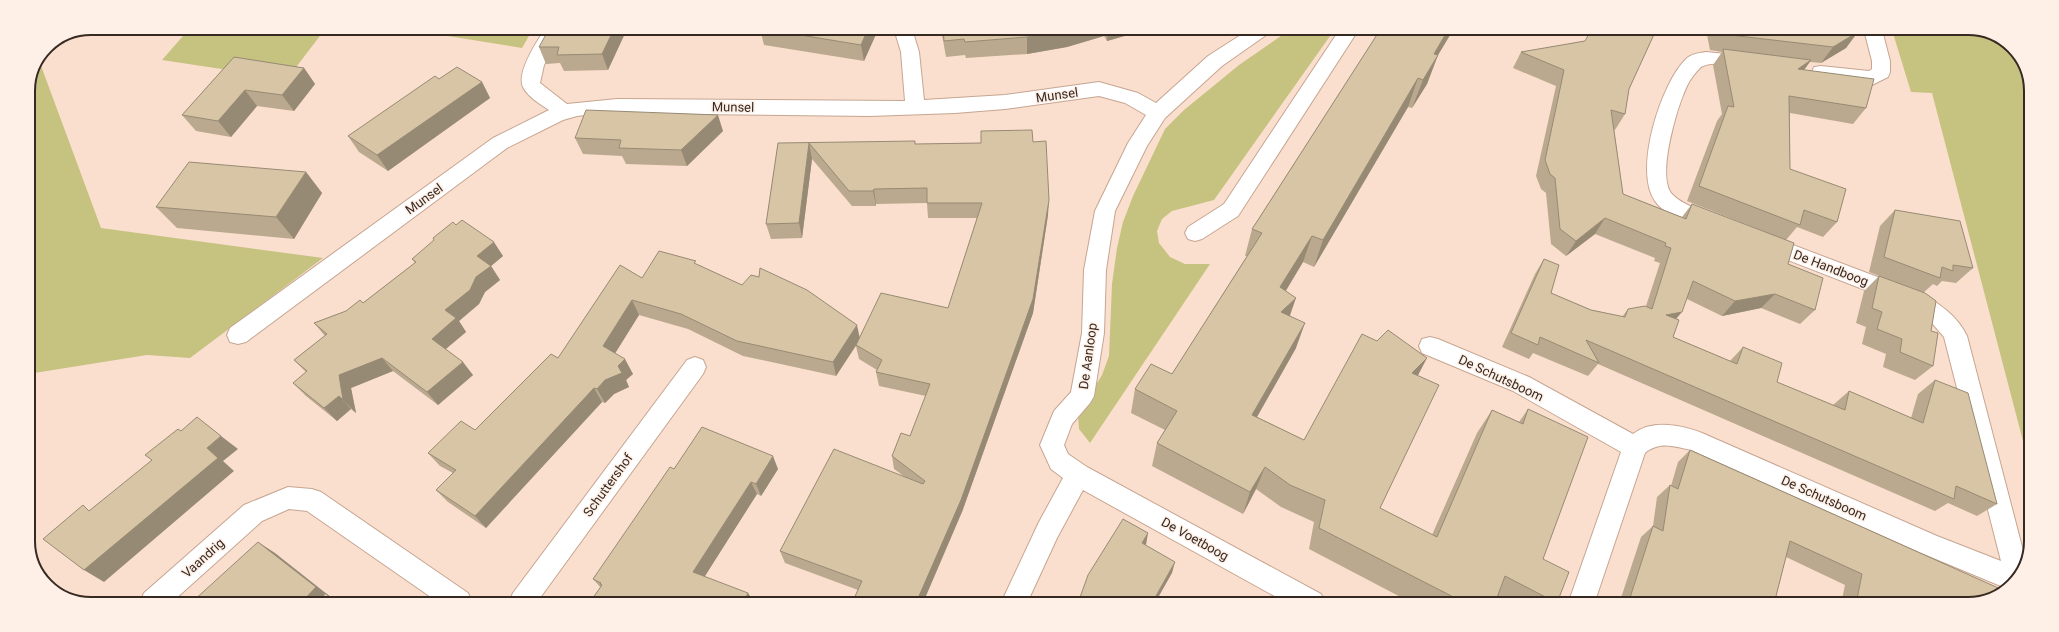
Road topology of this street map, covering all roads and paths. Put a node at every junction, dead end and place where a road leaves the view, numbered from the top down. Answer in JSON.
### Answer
{"nodes":[{"id":1,"x":550,"y":35,"type":"edge"},
{"id":2,"x":905,"y":35,"type":"edge"},
{"id":3,"x":1255,"y":35,"type":"edge"},
{"id":4,"x":1347,"y":35,"type":"edge"},
{"id":5,"x":1874,"y":35,"type":"edge"},
{"id":6,"x":1765,"y":64,"type":"edge"},
{"id":7,"x":1804,"y":70,"type":"edge"},
{"id":8,"x":915,"y":108,"type":"junction"},
{"id":9,"x":564,"y":112,"type":"junction"},
{"id":10,"x":1158,"y":113,"type":"junction"},
{"id":11,"x":1195,"y":234,"type":"dead end"},
{"id":12,"x":238,"y":336,"type":"dead end"},
{"id":13,"x":1430,"y":346,"type":"dead end"},
{"id":14,"x":695,"y":367,"type":"dead end"},
{"id":15,"x":1635,"y":448,"type":"junction"},
{"id":16,"x":1078,"y":475,"type":"junction"},
{"id":17,"x":2016,"y":571,"type":"edge"},
{"id":18,"x":2011,"y":578,"type":"edge"},
{"id":19,"x":159,"y":597,"type":"edge"},
{"id":20,"x":452,"y":597,"type":"edge"},
{"id":21,"x":526,"y":597,"type":"edge"},
{"id":22,"x":1017,"y":597,"type":"edge"},
{"id":23,"x":1301,"y":597,"type":"edge"},
{"id":24,"x":1583,"y":597,"type":"edge"}],
"edges":[{"from":1,"to":9,"type":"street"},
{"from":2,"to":8,"type":"street"},
{"from":3,"to":10,"type":"street"},
{"from":4,"to":11,"type":"street"},
{"from":5,"to":7,"type":"street"},
{"from":6,"to":17,"type":"street","name":"De Handboog"},
{"from":8,"to":9,"type":"street","name":"Munsel"},
{"from":8,"to":10,"type":"street","name":"Munsel"},
{"from":9,"to":12,"type":"street","name":"Munsel"},
{"from":10,"to":16,"type":"street","name":"De Aanloop"},
{"from":13,"to":15,"type":"street","name":"De Schutsboom"},
{"from":14,"to":21,"type":"street","name":"Schuttershof"},
{"from":15,"to":18,"type":"street","name":"De Schutsboom"},
{"from":15,"to":24,"type":"street"},
{"from":16,"to":22,"type":"street"},
{"from":16,"to":23,"type":"street","name":"De Voetboog"},
{"from":19,"to":20,"type":"street","name":"Vaandrig"}]}
